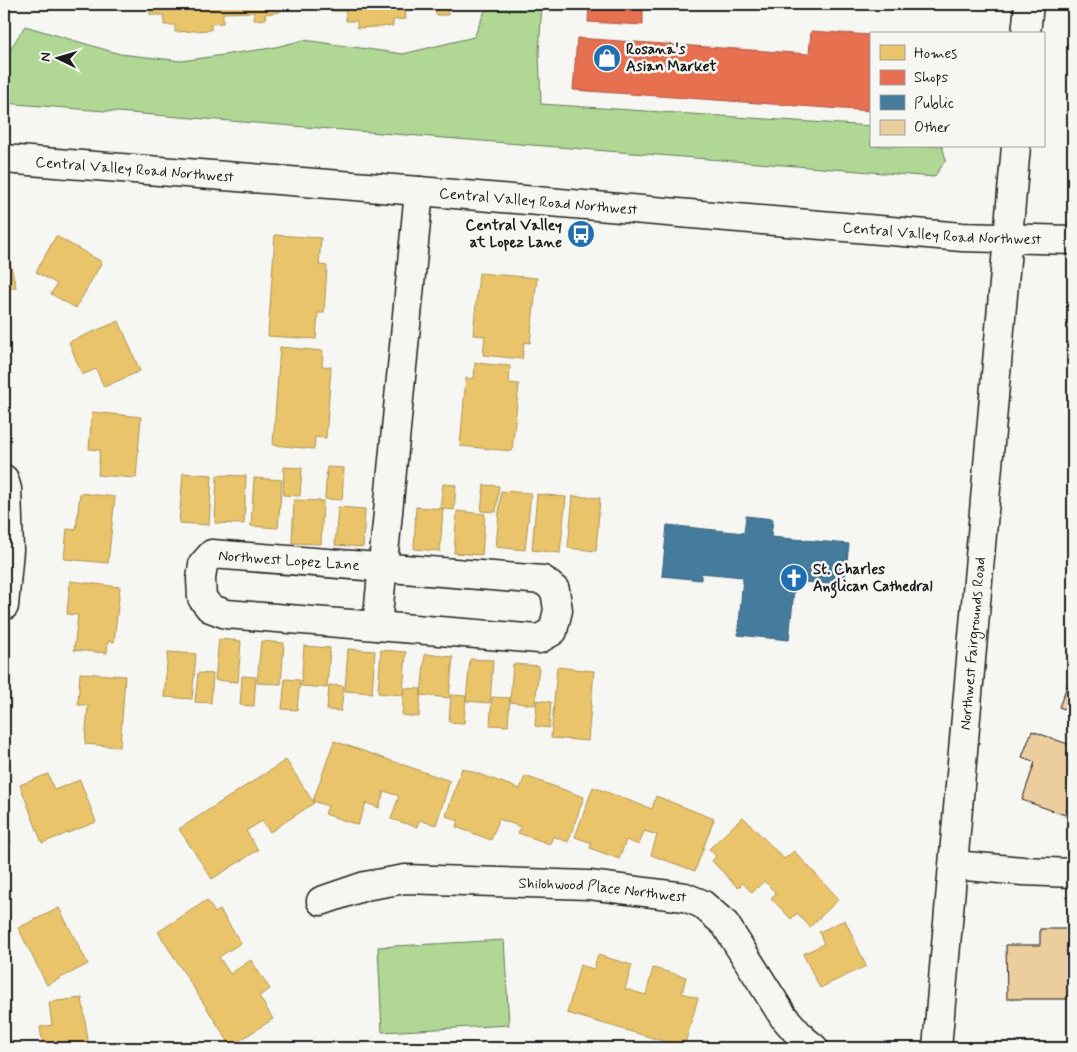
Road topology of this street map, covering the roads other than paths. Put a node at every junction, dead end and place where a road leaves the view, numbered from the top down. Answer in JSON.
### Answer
{"nodes":[{"id":1,"x":1029,"y":4,"type":"edge"},
{"id":2,"x":1026,"y":32,"type":"edge"},
{"id":3,"x":1016,"y":148,"type":"edge"},
{"id":4,"x":4,"y":159,"type":"edge"},
{"id":5,"x":419,"y":191,"type":"junction"},
{"id":6,"x":1008,"y":238,"type":"junction"},
{"id":7,"x":1073,"y":240,"type":"edge"},
{"id":8,"x":4,"y":479,"type":"edge"},
{"id":9,"x":383,"y":566,"type":"junction"},
{"id":10,"x":4,"y":606,"type":"edge"},
{"id":11,"x":377,"y":626,"type":"junction"},
{"id":12,"x":954,"y":864,"type":"junction"},
{"id":13,"x":1073,"y":873,"type":"edge"},
{"id":14,"x":321,"y":901,"type":"dead end"},
{"id":15,"x":814,"y":1048,"type":"edge"},
{"id":16,"x":937,"y":1048,"type":"edge"}],
"edges":[{"from":1,"to":2,"type":"street"},
{"from":3,"to":6,"type":"street","name":"Northwest Fairgrounds Road"},
{"from":4,"to":5,"type":"street","name":"Central Valley Road Northwest"},
{"from":5,"to":6,"type":"street","name":"Central Valley Road Northwest"},
{"from":5,"to":9,"type":"street"},
{"from":6,"to":7,"type":"street","name":"Central Valley Road Northwest"},
{"from":6,"to":12,"type":"street","name":"Northwest Fairgrounds Road"},
{"from":8,"to":10,"type":"street"},
{"from":9,"to":11,"type":"street"},
{"from":9,"to":11,"type":"street","name":"Northwest Lopez Lane"},
{"from":9,"to":11,"type":"street","name":"Northwest Lopez Lane"},
{"from":12,"to":13,"type":"street"},
{"from":12,"to":16,"type":"street","name":"Northwest Fairgrounds Road"},
{"from":14,"to":15,"type":"street","name":"Shilohwood Place Northwest"}]}
